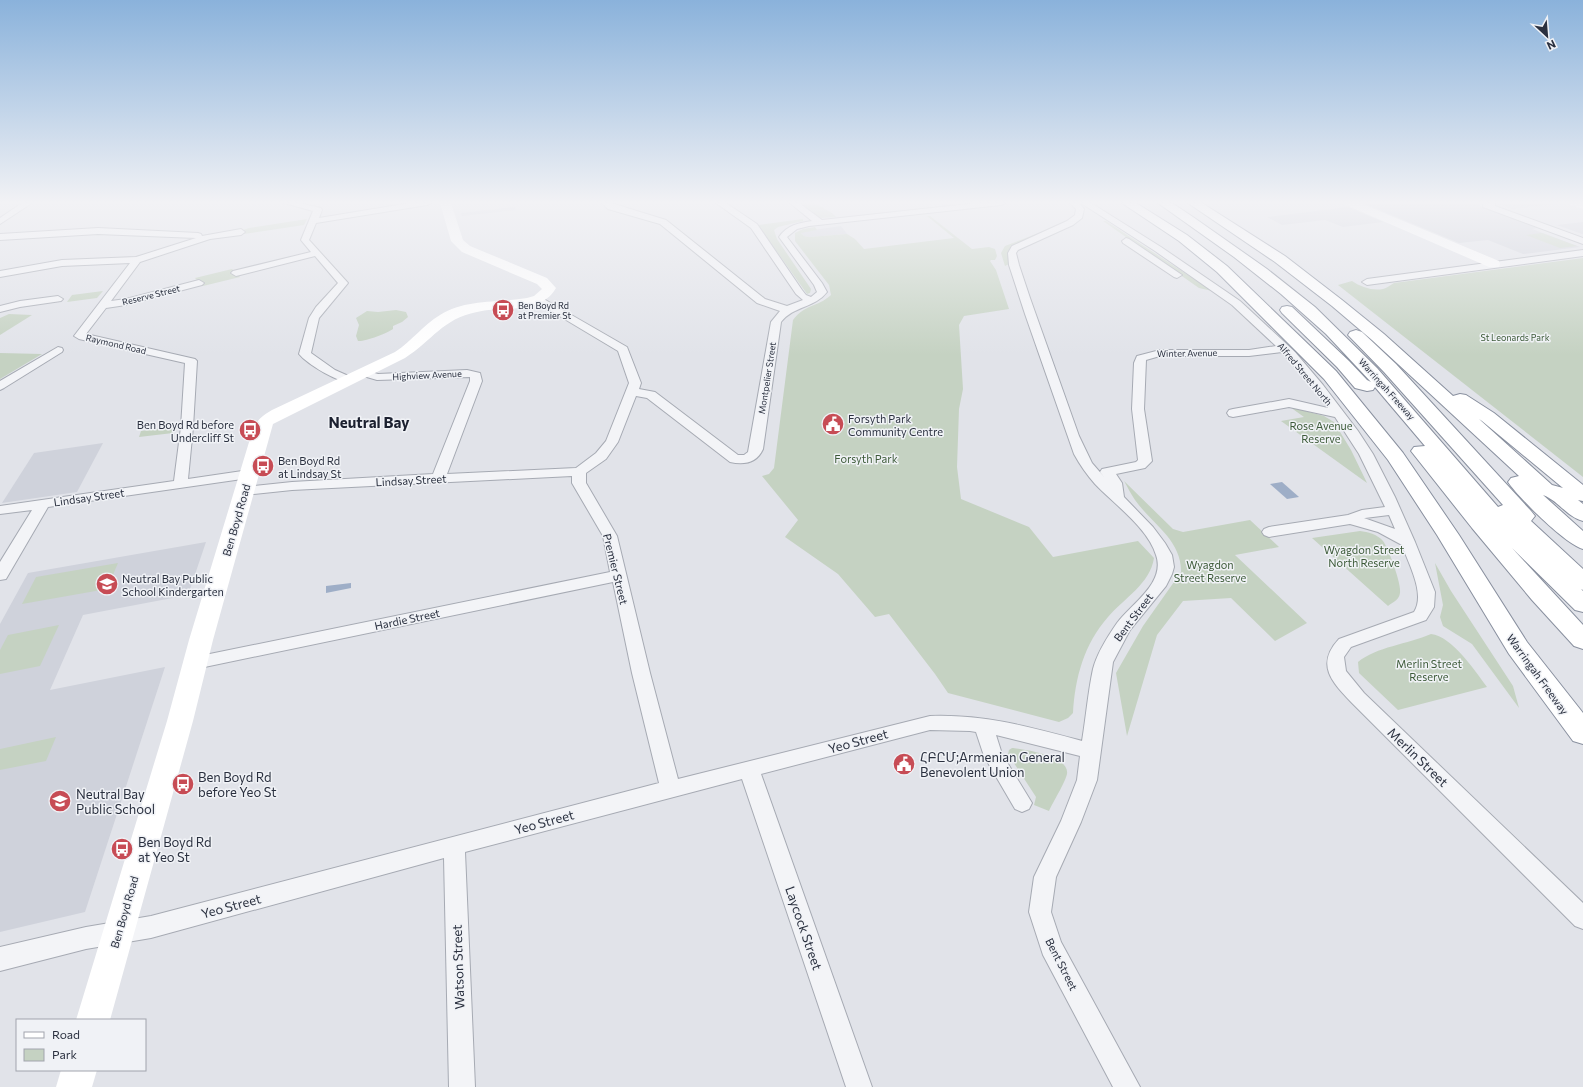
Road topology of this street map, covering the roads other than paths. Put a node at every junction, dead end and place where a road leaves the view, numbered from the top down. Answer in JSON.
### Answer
{"nodes":[{"id":1,"x":156,"y":254,"type":"edge"},
{"id":2,"x":310,"y":254,"type":"edge"},
{"id":3,"x":319,"y":254,"type":"edge"},
{"id":4,"x":477,"y":254,"type":"edge"},
{"id":5,"x":702,"y":254,"type":"edge"},
{"id":6,"x":773,"y":254,"type":"edge"},
{"id":7,"x":795,"y":254,"type":"edge"},
{"id":8,"x":1013,"y":254,"type":"edge"},
{"id":9,"x":1146,"y":254,"type":"edge"},
{"id":10,"x":1165,"y":254,"type":"edge"},
{"id":11,"x":1204,"y":254,"type":"edge"},
{"id":12,"x":1222,"y":254,"type":"edge"},
{"id":13,"x":1239,"y":254,"type":"edge"},
{"id":14,"x":1249,"y":254,"type":"edge"},
{"id":15,"x":1257,"y":254,"type":"edge"},
{"id":16,"x":1272,"y":254,"type":"edge"},
{"id":17,"x":1289,"y":254,"type":"edge"},
{"id":18,"x":1470,"y":254,"type":"edge"},
{"id":19,"x":1577,"y":254,"type":"edge"},
{"id":20,"x":136,"y":260,"type":"junction"},
{"id":21,"x":1494,"y":264,"type":"junction"},
{"id":22,"x":236,"y":273,"type":"dead end"},
{"id":23,"x":0,"y":274,"type":"edge"},
{"id":24,"x":1177,"y":275,"type":"dead end"},
{"id":25,"x":1367,"y":282,"type":"dead end"},
{"id":26,"x":199,"y":283,"type":"dead end"},
{"id":27,"x":1263,"y":289,"type":"dead end"},
{"id":28,"x":58,"y":299,"type":"dead end"},
{"id":29,"x":1274,"y":299,"type":"dead end"},
{"id":30,"x":539,"y":300,"type":"junction"},
{"id":31,"x":810,"y":300,"type":"junction"},
{"id":32,"x":103,"y":305,"type":"junction"},
{"id":33,"x":0,"y":309,"type":"edge"},
{"id":34,"x":788,"y":310,"type":"junction"},
{"id":35,"x":1331,"y":330,"type":"junction"},
{"id":36,"x":1292,"y":345,"type":"junction"},
{"id":37,"x":58,"y":350,"type":"dead end"},
{"id":38,"x":356,"y":376,"type":"junction"},
{"id":39,"x":0,"y":386,"type":"edge"},
{"id":40,"x":1367,"y":386,"type":"junction"},
{"id":41,"x":1423,"y":391,"type":"junction"},
{"id":42,"x":633,"y":392,"type":"junction"},
{"id":43,"x":1460,"y":399,"type":"junction"},
{"id":44,"x":1233,"y":413,"type":"dead end"},
{"id":45,"x":1339,"y":414,"type":"junction"},
{"id":46,"x":579,"y":472,"type":"junction"},
{"id":47,"x":438,"y":478,"type":"junction"},
{"id":48,"x":247,"y":482,"type":"junction"},
{"id":49,"x":181,"y":483,"type":"junction"},
{"id":50,"x":1559,"y":494,"type":"junction"},
{"id":51,"x":1583,"y":495,"type":"edge"},
{"id":52,"x":1117,"y":497,"type":"junction"},
{"id":53,"x":43,"y":503,"type":"junction"},
{"id":54,"x":0,"y":510,"type":"edge"},
{"id":55,"x":1394,"y":510,"type":"junction"},
{"id":56,"x":1583,"y":515,"type":"edge"},
{"id":57,"x":1351,"y":519,"type":"junction"},
{"id":58,"x":1269,"y":532,"type":"dead end"},
{"id":59,"x":1408,"y":542,"type":"junction"},
{"id":60,"x":1583,"y":542,"type":"edge"},
{"id":61,"x":1583,"y":549,"type":"edge"},
{"id":62,"x":1583,"y":571,"type":"edge"},
{"id":63,"x":0,"y":575,"type":"edge"},
{"id":64,"x":618,"y":576,"type":"junction"},
{"id":65,"x":1583,"y":582,"type":"edge"},
{"id":66,"x":1583,"y":604,"type":"edge"},
{"id":67,"x":1420,"y":616,"type":"joint"},
{"id":68,"x":1583,"y":640,"type":"edge"},
{"id":69,"x":195,"y":663,"type":"junction"},
{"id":70,"x":985,"y":725,"type":"junction"},
{"id":71,"x":1583,"y":733,"type":"edge"},
{"id":72,"x":1090,"y":751,"type":"junction"},
{"id":73,"x":749,"y":769,"type":"junction"},
{"id":74,"x":671,"y":790,"type":"junction"},
{"id":75,"x":1022,"y":803,"type":"dead end"},
{"id":76,"x":454,"y":846,"type":"junction"},
{"id":77,"x":1583,"y":918,"type":"edge"},
{"id":78,"x":118,"y":932,"type":"junction"},
{"id":79,"x":0,"y":959,"type":"edge"},
{"id":80,"x":93,"y":1019,"type":"edge"},
{"id":81,"x":79,"y":1071,"type":"edge"},
{"id":82,"x":74,"y":1087,"type":"edge"},
{"id":83,"x":462,"y":1087,"type":"edge"},
{"id":84,"x":860,"y":1087,"type":"edge"},
{"id":85,"x":1128,"y":1087,"type":"edge"}],
"edges":[{"from":1,"to":20,"type":"street"},
{"from":2,"to":22,"type":"street"},
{"from":3,"to":38,"type":"street"},
{"from":4,"to":30,"type":"street"},
{"from":5,"to":34,"type":"street"},
{"from":6,"to":31,"type":"street"},
{"from":7,"to":31,"type":"street","name":"Montpelier Street"},
{"from":8,"to":52,"type":"street","name":"Bent Street"},
{"from":9,"to":24,"type":"street"},
{"from":10,"to":36,"type":"street","name":"Alfred Street North"},
{"from":11,"to":36,"type":"highway","name":"Warringah Freeway"},
{"from":12,"to":27,"type":"highway"},
{"from":13,"to":35,"type":"highway","name":"Warringah Freeway"},
{"from":14,"to":65,"type":"highway","name":"Warringah Freeway"},
{"from":15,"to":41,"type":"highway","name":"Warringah Freeway"},
{"from":16,"to":41,"type":"highway","name":"Warringah Freeway"},
{"from":17,"to":43,"type":"highway"},
{"from":18,"to":21,"type":"street"},
{"from":19,"to":21,"type":"street"},
{"from":20,"to":23,"type":"street"},
{"from":20,"to":32,"type":"street","name":"Raymond Road"},
{"from":21,"to":25,"type":"street"},
{"from":26,"to":32,"type":"street","name":"Reserve Street"},
{"from":28,"to":33,"type":"street"},
{"from":29,"to":40,"type":"highway"},
{"from":30,"to":38,"type":"street","name":"Ben Boyd Road"},
{"from":30,"to":42,"type":"street"},
{"from":31,"to":34,"type":"street","name":"Montpelier Street"},
{"from":32,"to":49,"type":"street","name":"Raymond Road"},
{"from":34,"to":42,"type":"street","name":"Montpelier Street"},
{"from":35,"to":40,"type":"highway"},
{"from":35,"to":66,"type":"highway","name":"Warringah Freeway"},
{"from":36,"to":45,"type":"street","name":"Alfred Street North"},
{"from":36,"to":52,"type":"street","name":"Winter Avenue"},
{"from":36,"to":71,"type":"highway","name":"Warringah Freeway"},
{"from":37,"to":39,"type":"street"},
{"from":38,"to":47,"type":"street","name":"Highview Avenue"},
{"from":38,"to":48,"type":"street","name":"Ben Boyd Road"},
{"from":40,"to":68,"type":"highway"},
{"from":41,"to":50,"type":"highway","name":"Warringah Freeway"},
{"from":41,"to":60,"type":"highway"},
{"from":41,"to":61,"type":"highway"},
{"from":41,"to":62,"type":"highway","name":"Warringah Freeway"},
{"from":42,"to":46,"type":"street"},
{"from":43,"to":50,"type":"highway"},
{"from":43,"to":51,"type":"highway"},
{"from":44,"to":45,"type":"street"},
{"from":45,"to":55,"type":"street","name":"Alfred Street North"},
{"from":46,"to":47,"type":"street","name":"Lindsay Street"},
{"from":46,"to":64,"type":"street","name":"Premier Street"},
{"from":47,"to":48,"type":"street","name":"Lindsay Street"},
{"from":48,"to":49,"type":"street","name":"Lindsay Street"},
{"from":48,"to":69,"type":"street","name":"Ben Boyd Road"},
{"from":49,"to":53,"type":"street","name":"Lindsay Street"},
{"from":50,"to":56,"type":"highway","name":"Warringah Freeway"},
{"from":52,"to":72,"type":"street","name":"Bent Street"},
{"from":53,"to":54,"type":"street","name":"Lindsay Street"},
{"from":53,"to":63,"type":"street"},
{"from":55,"to":57,"type":"street"},
{"from":55,"to":59,"type":"street","name":"Alfred Street North"},
{"from":57,"to":58,"type":"street"},
{"from":57,"to":59,"type":"street"},
{"from":59,"to":67,"type":"street","name":"Alfred Street North"},
{"from":64,"to":69,"type":"street","name":"Hardie Street"},
{"from":64,"to":74,"type":"street","name":"Premier Street"},
{"from":67,"to":77,"type":"street","name":"Merlin Street"},
{"from":69,"to":78,"type":"street","name":"Ben Boyd Road"},
{"from":70,"to":72,"type":"street","name":"Yeo Street"},
{"from":70,"to":73,"type":"street","name":"Yeo Street"},
{"from":70,"to":75,"type":"street"},
{"from":72,"to":85,"type":"street","name":"Bent Street"},
{"from":73,"to":74,"type":"street","name":"Yeo Street"},
{"from":73,"to":84,"type":"street","name":"Laycock Street"},
{"from":74,"to":76,"type":"street","name":"Yeo Street"},
{"from":76,"to":78,"type":"street","name":"Yeo Street"},
{"from":76,"to":83,"type":"street","name":"Watson Street"},
{"from":78,"to":79,"type":"street","name":"Yeo Street"},
{"from":78,"to":80,"type":"street","name":"Ben Boyd Road"},
{"from":81,"to":82,"type":"street"}]}
